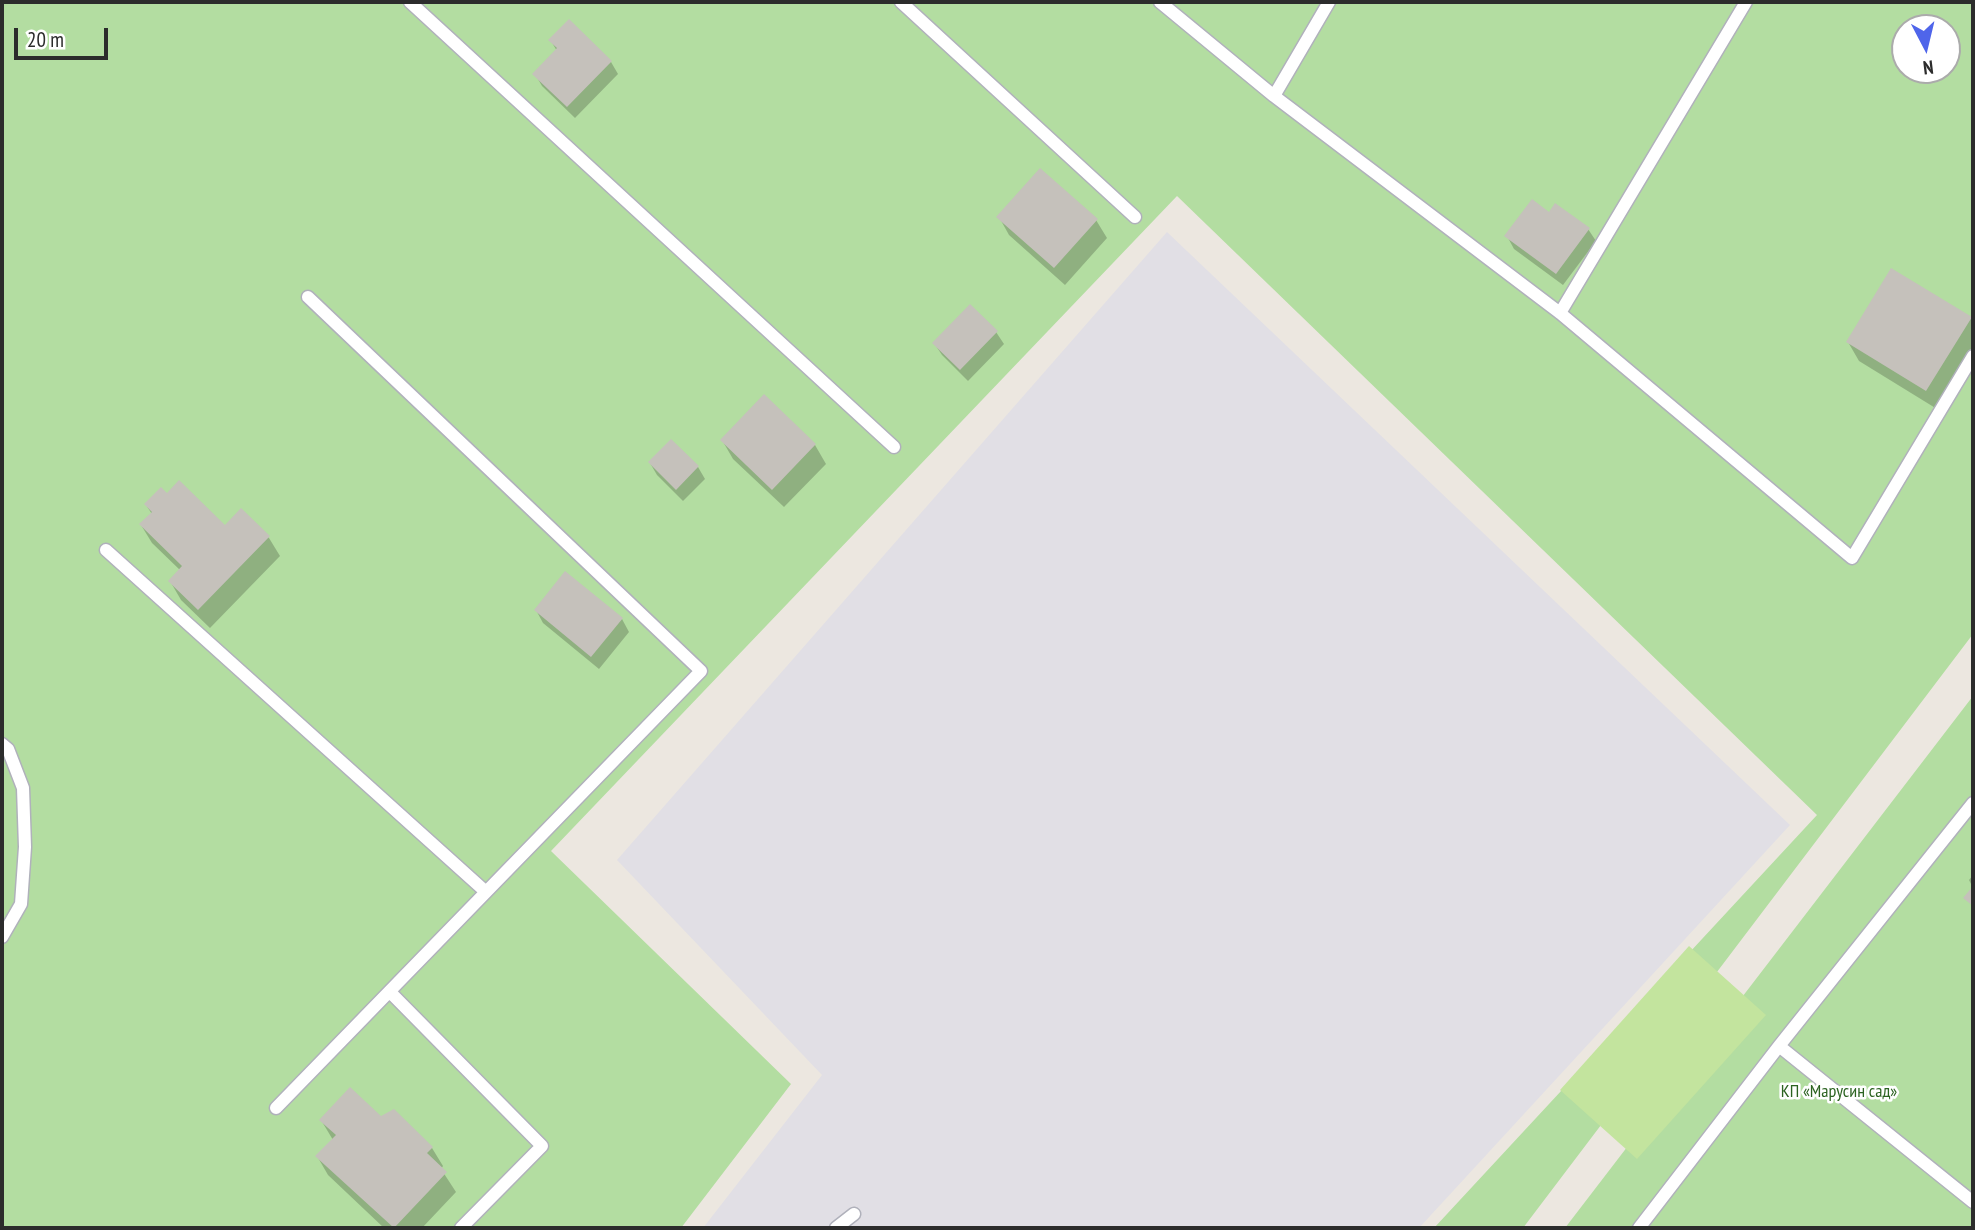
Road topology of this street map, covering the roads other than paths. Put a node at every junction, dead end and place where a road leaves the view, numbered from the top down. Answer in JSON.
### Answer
{"nodes":[{"id":1,"x":410,"y":2,"type":"edge"},
{"id":2,"x":901,"y":2,"type":"edge"},
{"id":3,"x":1160,"y":2,"type":"edge"},
{"id":4,"x":1329,"y":2,"type":"edge"},
{"id":5,"x":1746,"y":2,"type":"edge"},
{"id":6,"x":1274,"y":96,"type":"junction"},
{"id":7,"x":1135,"y":217,"type":"dead end"},
{"id":8,"x":308,"y":297,"type":"dead end"},
{"id":9,"x":1560,"y":313,"type":"junction"},
{"id":10,"x":1973,"y":356,"type":"edge"},
{"id":11,"x":894,"y":447,"type":"dead end"},
{"id":12,"x":106,"y":550,"type":"dead end"},
{"id":13,"x":2,"y":744,"type":"edge"},
{"id":14,"x":1973,"y":803,"type":"edge"},
{"id":15,"x":486,"y":892,"type":"junction"},
{"id":16,"x":2,"y":937,"type":"edge"},
{"id":17,"x":390,"y":992,"type":"junction"},
{"id":18,"x":1779,"y":1046,"type":"junction"},
{"id":19,"x":276,"y":1108,"type":"dead end"},
{"id":20,"x":1973,"y":1202,"type":"edge"},
{"id":21,"x":854,"y":1214,"type":"dead end"},
{"id":22,"x":461,"y":1228,"type":"edge"},
{"id":23,"x":836,"y":1228,"type":"edge"},
{"id":24,"x":1639,"y":1228,"type":"edge"}],
"edges":[{"from":1,"to":11,"type":"lane"},
{"from":2,"to":7,"type":"lane"},
{"from":3,"to":6,"type":"lane"},
{"from":4,"to":6,"type":"lane"},
{"from":5,"to":9,"type":"lane"},
{"from":6,"to":9,"type":"lane"},
{"from":8,"to":15,"type":"lane"},
{"from":9,"to":10,"type":"lane"},
{"from":12,"to":15,"type":"lane"},
{"from":13,"to":16,"type":"lane"},
{"from":14,"to":18,"type":"lane"},
{"from":15,"to":17,"type":"lane"},
{"from":17,"to":19,"type":"lane"},
{"from":17,"to":22,"type":"lane"},
{"from":18,"to":20,"type":"lane"},
{"from":18,"to":24,"type":"lane"},
{"from":21,"to":23,"type":"lane"}]}
